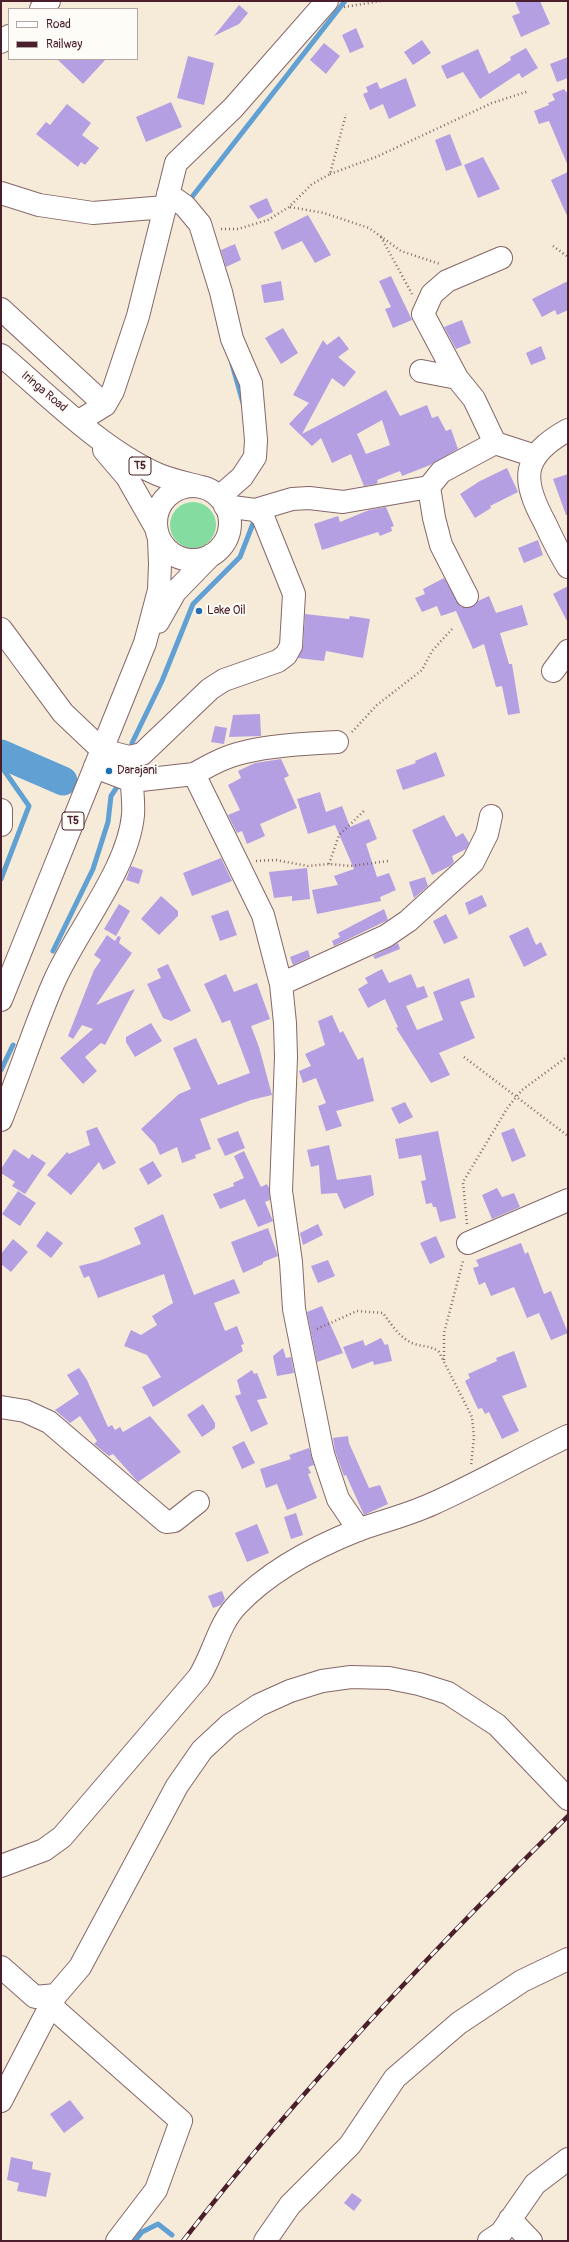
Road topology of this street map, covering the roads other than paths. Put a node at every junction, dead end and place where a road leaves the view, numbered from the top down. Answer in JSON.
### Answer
{"nodes":[{"id":1,"x":324,"y":4,"type":"edge"},
{"id":2,"x":1,"y":193,"type":"edge"},
{"id":3,"x":167,"y":200,"type":"junction"},
{"id":4,"x":501,"y":258,"type":"dead end"},
{"id":5,"x":1,"y":309,"type":"edge"},
{"id":6,"x":1,"y":355,"type":"edge"},
{"id":7,"x":421,"y":371,"type":"dead end"},
{"id":8,"x":457,"y":378,"type":"junction"},
{"id":9,"x":105,"y":405,"type":"junction"},
{"id":10,"x":83,"y":425,"type":"junction"},
{"id":11,"x":568,"y":430,"type":"edge"},
{"id":12,"x":495,"y":443,"type":"junction"},
{"id":13,"x":535,"y":456,"type":"junction"},
{"id":14,"x":429,"y":487,"type":"junction"},
{"id":15,"x":215,"y":496,"type":"junction"},
{"id":16,"x":255,"y":510,"type":"junction"},
{"id":17,"x":157,"y":533,"type":"junction"},
{"id":18,"x":211,"y":555,"type":"junction"},
{"id":19,"x":568,"y":567,"type":"edge"},
{"id":20,"x":467,"y":596,"type":"dead end"},
{"id":21,"x":1,"y":629,"type":"edge"},
{"id":22,"x":145,"y":643,"type":"junction"},
{"id":23,"x":568,"y":652,"type":"edge"},
{"id":24,"x":553,"y":671,"type":"dead end"},
{"id":25,"x":337,"y":742,"type":"road end"},
{"id":26,"x":98,"y":759,"type":"junction"},
{"id":27,"x":194,"y":774,"type":"junction"},
{"id":28,"x":132,"y":782,"type":"junction"},
{"id":29,"x":1,"y":810,"type":"edge"},
{"id":30,"x":491,"y":816,"type":"dead end"},
{"id":31,"x":1,"y":825,"type":"edge"},
{"id":32,"x":5,"y":978,"type":"edge"},
{"id":33,"x":281,"y":984,"type":"junction"},
{"id":34,"x":1,"y":1000,"type":"edge"},
{"id":35,"x":1,"y":1120,"type":"edge"},
{"id":36,"x":568,"y":1200,"type":"edge"},
{"id":37,"x":468,"y":1243,"type":"road end"},
{"id":38,"x":1,"y":1407,"type":"edge"},
{"id":39,"x":568,"y":1436,"type":"edge"},
{"id":40,"x":198,"y":1502,"type":"dead end"},
{"id":41,"x":359,"y":1530,"type":"junction"},
{"id":42,"x":564,"y":1795,"type":"edge"},
{"id":43,"x":1,"y":1866,"type":"edge"},
{"id":44,"x":568,"y":1959,"type":"edge"},
{"id":45,"x":1,"y":1967,"type":"edge"},
{"id":46,"x":53,"y":2000,"type":"junction"},
{"id":47,"x":1,"y":2101,"type":"edge"},
{"id":48,"x":568,"y":2160,"type":"edge"},
{"id":49,"x":510,"y":2219,"type":"junction"},
{"id":50,"x":117,"y":2241,"type":"edge"},
{"id":51,"x":265,"y":2241,"type":"edge"},
{"id":52,"x":489,"y":2241,"type":"edge"},
{"id":53,"x":531,"y":2241,"type":"edge"}],
"edges":[{"from":1,"to":3,"type":"main road"},
{"from":2,"to":3,"type":"main road"},
{"from":3,"to":9,"type":"main road"},
{"from":3,"to":15,"type":"main road"},
{"from":4,"to":8,"type":"main road"},
{"from":5,"to":9,"type":"main road"},
{"from":6,"to":10,"type":"main road","name":"Iringa Road","number":"T5"},
{"from":7,"to":8,"type":"main road"},
{"from":8,"to":12,"type":"main road"},
{"from":9,"to":10,"type":"main road"},
{"from":10,"to":15,"type":"main road","number":"T5"},
{"from":10,"to":17,"type":"main road","number":"T5"},
{"from":11,"to":13,"type":"main road"},
{"from":12,"to":13,"type":"main road"},
{"from":12,"to":14,"type":"main road"},
{"from":13,"to":19,"type":"main road"},
{"from":14,"to":16,"type":"main road"},
{"from":14,"to":20,"type":"main road"},
{"from":15,"to":16,"type":"main road"},
{"from":15,"to":17,"type":"main road","number":"T5"},
{"from":15,"to":18,"type":"main road","number":"T5"},
{"from":16,"to":26,"type":"main road"},
{"from":17,"to":18,"type":"main road","number":"T5"},
{"from":17,"to":22,"type":"main road","number":"T5"},
{"from":18,"to":22,"type":"main road","number":"T5"},
{"from":21,"to":26,"type":"main road"},
{"from":22,"to":26,"type":"main road","number":"T5"},
{"from":23,"to":24,"type":"main road"},
{"from":25,"to":27,"type":"main road"},
{"from":26,"to":28,"type":"main road"},
{"from":26,"to":32,"type":"main road","number":"T5"},
{"from":27,"to":28,"type":"main road"},
{"from":27,"to":33,"type":"main road"},
{"from":28,"to":35,"type":"main road"},
{"from":29,"to":31,"type":"main road"},
{"from":30,"to":33,"type":"main road"},
{"from":32,"to":34,"type":"main road","number":"T5"},
{"from":33,"to":41,"type":"main road"},
{"from":36,"to":37,"type":"main road"},
{"from":38,"to":40,"type":"main road"},
{"from":39,"to":41,"type":"main road"},
{"from":41,"to":43,"type":"main road"},
{"from":42,"to":46,"type":"main road"},
{"from":44,"to":51,"type":"main road"},
{"from":45,"to":46,"type":"main road"},
{"from":46,"to":47,"type":"main road"},
{"from":46,"to":50,"type":"main road"},
{"from":48,"to":49,"type":"main road"},
{"from":49,"to":52,"type":"main road"},
{"from":49,"to":53,"type":"main road"}]}
